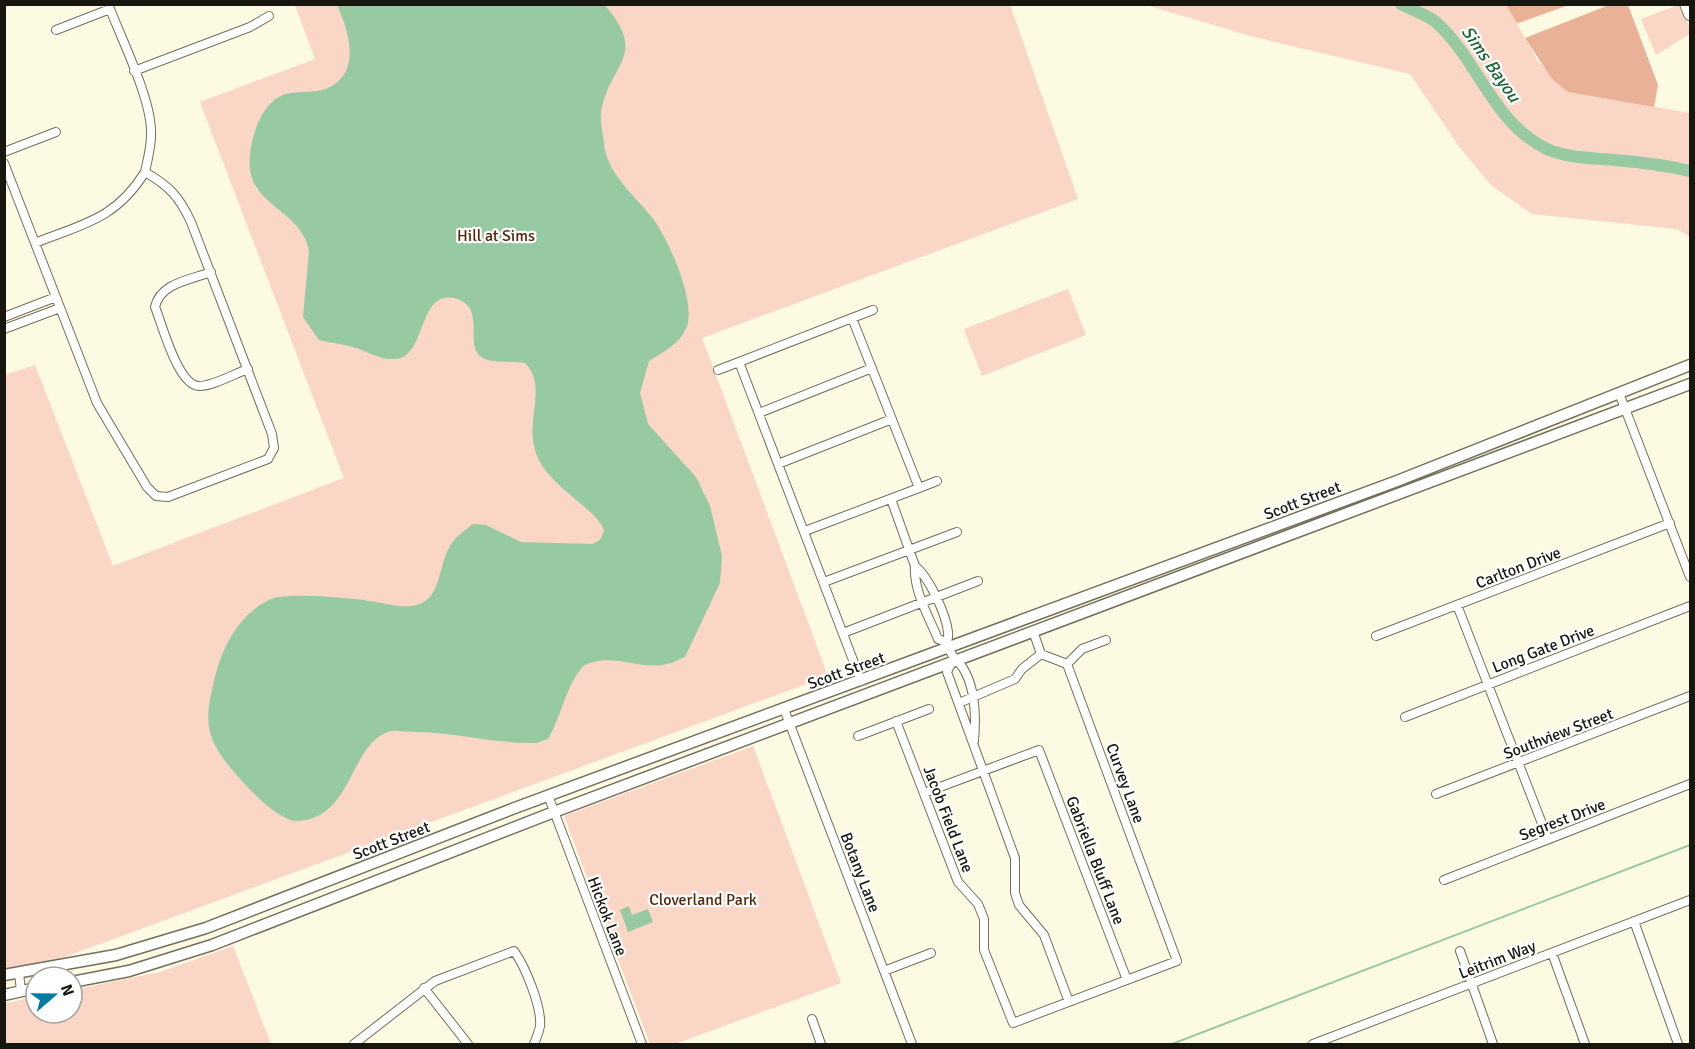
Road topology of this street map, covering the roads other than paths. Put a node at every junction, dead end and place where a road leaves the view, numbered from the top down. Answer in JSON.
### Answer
{"nodes":[{"id":1,"x":1686,"y":4,"type":"edge"},
{"id":2,"x":109,"y":7,"type":"edge"},
{"id":3,"x":1690,"y":14,"type":"edge"},
{"id":4,"x":269,"y":16,"type":"dead end"},
{"id":5,"x":56,"y":30,"type":"dead end"},
{"id":6,"x":134,"y":71,"type":"junction"},
{"id":7,"x":56,"y":132,"type":"dead end"},
{"id":8,"x":4,"y":152,"type":"edge"},
{"id":9,"x":4,"y":163,"type":"edge"},
{"id":10,"x":145,"y":172,"type":"junction"},
{"id":11,"x":35,"y":243,"type":"junction"},
{"id":12,"x":211,"y":272,"type":"junction"},
{"id":13,"x":56,"y":297,"type":"junction"},
{"id":14,"x":60,"y":308,"type":"junction"},
{"id":15,"x":873,"y":310,"type":"dead end"},
{"id":16,"x":5,"y":316,"type":"edge"},
{"id":17,"x":852,"y":318,"type":"junction"},
{"id":18,"x":8,"y":328,"type":"edge"},
{"id":19,"x":739,"y":362,"type":"junction"},
{"id":20,"x":1690,"y":365,"type":"edge"},
{"id":21,"x":872,"y":368,"type":"junction"},
{"id":22,"x":248,"y":369,"type":"junction"},
{"id":23,"x":718,"y":370,"type":"dead end"},
{"id":24,"x":1690,"y":384,"type":"edge"},
{"id":25,"x":1619,"y":393,"type":"junction"},
{"id":26,"x":1626,"y":409,"type":"junction"},
{"id":27,"x":759,"y":413,"type":"junction"},
{"id":28,"x":892,"y":419,"type":"junction"},
{"id":29,"x":778,"y":464,"type":"junction"},
{"id":30,"x":937,"y":481,"type":"dead end"},
{"id":31,"x":1396,"y":481,"type":"junction"},
{"id":32,"x":920,"y":488,"type":"junction"},
{"id":33,"x":1402,"y":494,"type":"junction"},
{"id":34,"x":891,"y":499,"type":"junction"},
{"id":35,"x":1670,"y":524,"type":"junction"},
{"id":36,"x":805,"y":531,"type":"junction"},
{"id":37,"x":957,"y":532,"type":"dead end"},
{"id":38,"x":909,"y":550,"type":"junction"},
{"id":39,"x":1198,"y":555,"type":"junction"},
{"id":40,"x":915,"y":566,"type":"junction"},
{"id":41,"x":1202,"y":568,"type":"junction"},
{"id":42,"x":1690,"y":577,"type":"edge"},
{"id":43,"x":978,"y":580,"type":"dead end"},
{"id":44,"x":824,"y":582,"type":"junction"},
{"id":45,"x":1091,"y":596,"type":"junction"},
{"id":46,"x":935,"y":597,"type":"junction"},
{"id":47,"x":923,"y":602,"type":"junction"},
{"id":48,"x":1457,"y":605,"type":"junction"},
{"id":49,"x":1690,"y":606,"type":"edge"},
{"id":50,"x":1095,"y":608,"type":"junction"},
{"id":51,"x":942,"y":615,"type":"junction"},
{"id":52,"x":930,"y":620,"type":"junction"},
{"id":53,"x":1033,"y":631,"type":"junction"},
{"id":54,"x":843,"y":633,"type":"junction"},
{"id":55,"x":1376,"y":636,"type":"dead end"},
{"id":56,"x":1106,"y":640,"type":"dead end"},
{"id":57,"x":947,"y":646,"type":"junction"},
{"id":58,"x":1041,"y":654,"type":"junction"},
{"id":59,"x":953,"y":661,"type":"junction"},
{"id":60,"x":1067,"y":664,"type":"junction"},
{"id":61,"x":861,"y":681,"type":"junction"},
{"id":62,"x":1488,"y":684,"type":"junction"},
{"id":63,"x":973,"y":696,"type":"junction"},
{"id":64,"x":1690,"y":696,"type":"edge"},
{"id":65,"x":959,"y":703,"type":"junction"},
{"id":66,"x":784,"y":709,"type":"junction"},
{"id":67,"x":929,"y":709,"type":"dead end"},
{"id":68,"x":1405,"y":717,"type":"dead end"},
{"id":69,"x":896,"y":721,"type":"junction"},
{"id":70,"x":789,"y":723,"type":"junction"},
{"id":71,"x":858,"y":735,"type":"dead end"},
{"id":72,"x":974,"y":746,"type":"junction"},
{"id":73,"x":667,"y":753,"type":"junction"},
{"id":74,"x":1518,"y":763,"type":"junction"},
{"id":75,"x":673,"y":767,"type":"junction"},
{"id":76,"x":981,"y":771,"type":"junction"},
{"id":77,"x":1690,"y":784,"type":"edge"},
{"id":78,"x":924,"y":793,"type":"junction"},
{"id":79,"x":1436,"y":794,"type":"dead end"},
{"id":80,"x":549,"y":798,"type":"junction"},
{"id":81,"x":554,"y":812,"type":"junction"},
{"id":82,"x":1548,"y":839,"type":"junction"},
{"id":83,"x":1444,"y":880,"type":"dead end"},
{"id":84,"x":1690,"y":900,"type":"edge"},
{"id":85,"x":251,"y":911,"type":"junction"},
{"id":86,"x":1634,"y":921,"type":"junction"},
{"id":87,"x":257,"y":927,"type":"junction"},
{"id":88,"x":1460,"y":951,"type":"dead end"},
{"id":89,"x":931,"y":953,"type":"dead end"},
{"id":90,"x":1552,"y":953,"type":"junction"},
{"id":91,"x":884,"y":971,"type":"junction"},
{"id":92,"x":19,"y":973,"type":"junction"},
{"id":93,"x":4,"y":975,"type":"edge"},
{"id":94,"x":84,"y":979,"type":"edge"},
{"id":95,"x":1127,"y":980,"type":"junction"},
{"id":96,"x":1471,"y":984,"type":"junction"},
{"id":97,"x":424,"y":988,"type":"junction"},
{"id":98,"x":24,"y":990,"type":"edge"},
{"id":99,"x":21,"y":991,"type":"junction"},
{"id":100,"x":4,"y":995,"type":"edge"},
{"id":101,"x":1069,"y":1002,"type":"junction"},
{"id":102,"x":812,"y":1019,"type":"dead end"},
{"id":103,"x":1333,"y":1041,"type":"edge"},
{"id":104,"x":354,"y":1044,"type":"edge"},
{"id":105,"x":468,"y":1044,"type":"edge"},
{"id":106,"x":534,"y":1044,"type":"edge"},
{"id":107,"x":642,"y":1044,"type":"edge"},
{"id":108,"x":821,"y":1044,"type":"edge"},
{"id":109,"x":912,"y":1044,"type":"edge"},
{"id":110,"x":1313,"y":1044,"type":"edge"},
{"id":111,"x":1493,"y":1044,"type":"edge"},
{"id":112,"x":1585,"y":1044,"type":"edge"},
{"id":113,"x":1678,"y":1044,"type":"edge"}],
"edges":[{"from":1,"to":3,"type":"main road"},
{"from":2,"to":5,"type":"street"},
{"from":2,"to":6,"type":"street"},
{"from":4,"to":6,"type":"street"},
{"from":6,"to":10,"type":"street"},
{"from":7,"to":8,"type":"street"},
{"from":9,"to":11,"type":"street"},
{"from":10,"to":11,"type":"street"},
{"from":10,"to":12,"type":"street"},
{"from":11,"to":13,"type":"street"},
{"from":12,"to":22,"type":"street"},
{"from":12,"to":22,"type":"street"},
{"from":13,"to":14,"type":"street"},
{"from":13,"to":16,"type":"street"},
{"from":14,"to":18,"type":"street"},
{"from":14,"to":22,"type":"street"},
{"from":15,"to":17,"type":"street"},
{"from":16,"to":18,"type":"street"},
{"from":17,"to":19,"type":"street"},
{"from":17,"to":21,"type":"street"},
{"from":19,"to":23,"type":"street"},
{"from":19,"to":27,"type":"street"},
{"from":20,"to":25,"type":"main road","name":"Scott Street"},
{"from":21,"to":27,"type":"street"},
{"from":21,"to":28,"type":"street"},
{"from":24,"to":26,"type":"main road","name":"Scott Street"},
{"from":25,"to":26,"type":"street"},
{"from":25,"to":31,"type":"main road","name":"Scott Street"},
{"from":26,"to":33,"type":"main road","name":"Scott Street"},
{"from":26,"to":35,"type":"street"},
{"from":27,"to":29,"type":"street"},
{"from":28,"to":29,"type":"street"},
{"from":28,"to":32,"type":"street"},
{"from":29,"to":36,"type":"street"},
{"from":30,"to":32,"type":"street"},
{"from":31,"to":33,"type":"main road"},
{"from":31,"to":39,"type":"main road","name":"Scott Street"},
{"from":32,"to":34,"type":"street"},
{"from":33,"to":41,"type":"main road","name":"Scott Street"},
{"from":34,"to":36,"type":"street"},
{"from":34,"to":38,"type":"street"},
{"from":35,"to":42,"type":"street"},
{"from":35,"to":48,"type":"street","name":"Carlton Drive"},
{"from":36,"to":44,"type":"street"},
{"from":37,"to":38,"type":"street"},
{"from":38,"to":40,"type":"street"},
{"from":38,"to":44,"type":"street"},
{"from":39,"to":41,"type":"main road"},
{"from":39,"to":45,"type":"main road","name":"Scott Street"},
{"from":40,"to":46,"type":"street"},
{"from":40,"to":47,"type":"street"},
{"from":41,"to":50,"type":"main road","name":"Scott Street"},
{"from":43,"to":46,"type":"street"},
{"from":44,"to":54,"type":"street"},
{"from":45,"to":50,"type":"main road"},
{"from":45,"to":57,"type":"main road","name":"Scott Street"},
{"from":46,"to":47,"type":"street"},
{"from":46,"to":51,"type":"street"},
{"from":47,"to":52,"type":"street"},
{"from":47,"to":54,"type":"street"},
{"from":48,"to":55,"type":"street","name":"Carlton Drive"},
{"from":48,"to":62,"type":"street"},
{"from":49,"to":62,"type":"street","name":"Long Gate Drive"},
{"from":50,"to":53,"type":"main road","name":"Scott Street"},
{"from":51,"to":52,"type":"street"},
{"from":51,"to":57,"type":"street"},
{"from":52,"to":57,"type":"street"},
{"from":53,"to":58,"type":"street"},
{"from":53,"to":59,"type":"main road","name":"Scott Street"},
{"from":54,"to":61,"type":"street"},
{"from":56,"to":60,"type":"street"},
{"from":57,"to":59,"type":"street"},
{"from":57,"to":61,"type":"main road","name":"Scott Street"},
{"from":58,"to":60,"type":"street"},
{"from":58,"to":63,"type":"street"},
{"from":59,"to":63,"type":"street"},
{"from":59,"to":65,"type":"street"},
{"from":59,"to":70,"type":"main road","name":"Scott Street"},
{"from":60,"to":95,"type":"street","name":"Curvey Lane"},
{"from":61,"to":66,"type":"main road","name":"Scott Street"},
{"from":62,"to":68,"type":"street","name":"Long Gate Drive"},
{"from":62,"to":74,"type":"street"},
{"from":63,"to":65,"type":"street"},
{"from":63,"to":72,"type":"street"},
{"from":64,"to":74,"type":"street","name":"Southview Street"},
{"from":65,"to":72,"type":"street"},
{"from":66,"to":70,"type":"street","name":"Botany Lane"},
{"from":66,"to":73,"type":"main road","name":"Scott Street"},
{"from":67,"to":69,"type":"street"},
{"from":69,"to":71,"type":"street"},
{"from":69,"to":78,"type":"street","name":"Jacob Field Lane"},
{"from":70,"to":75,"type":"main road","name":"Scott Street"},
{"from":70,"to":91,"type":"street","name":"Botany Lane"},
{"from":72,"to":76,"type":"street"},
{"from":73,"to":75,"type":"main road"},
{"from":73,"to":80,"type":"main road","name":"Scott Street"},
{"from":74,"to":79,"type":"street","name":"Southview Street"},
{"from":74,"to":82,"type":"street"},
{"from":75,"to":81,"type":"main road","name":"Scott Street"},
{"from":76,"to":78,"type":"street"},
{"from":76,"to":95,"type":"street","name":"Gabriella Bluff Lane"},
{"from":76,"to":101,"type":"street"},
{"from":77,"to":82,"type":"street","name":"Segrest Drive"},
{"from":78,"to":101,"type":"street","name":"Jacob Field Lane"},
{"from":80,"to":81,"type":"street","name":"Hickok Lane"},
{"from":80,"to":85,"type":"main road","name":"Scott Street"},
{"from":81,"to":87,"type":"main road","name":"Scott Street"},
{"from":81,"to":107,"type":"street","name":"Hickok Lane"},
{"from":82,"to":83,"type":"street","name":"Segrest Drive"},
{"from":84,"to":86,"type":"street","name":"Leitrim Way"},
{"from":85,"to":87,"type":"main road"},
{"from":85,"to":92,"type":"main road","name":"Scott Street"},
{"from":86,"to":90,"type":"street","name":"Leitrim Way"},
{"from":86,"to":113,"type":"street"},
{"from":87,"to":94,"type":"main road","name":"Scott Street"},
{"from":88,"to":96,"type":"street"},
{"from":89,"to":91,"type":"street"},
{"from":90,"to":96,"type":"street","name":"Leitrim Way"},
{"from":90,"to":112,"type":"street"},
{"from":91,"to":109,"type":"street","name":"Botany Lane"},
{"from":92,"to":93,"type":"main road","name":"Scott Street"},
{"from":92,"to":99,"type":"street"},
{"from":95,"to":101,"type":"street"},
{"from":96,"to":103,"type":"street","name":"Leitrim Way"},
{"from":96,"to":111,"type":"street"},
{"from":97,"to":104,"type":"street"},
{"from":97,"to":105,"type":"street"},
{"from":97,"to":106,"type":"street"},
{"from":98,"to":99,"type":"main road"},
{"from":99,"to":100,"type":"main road"},
{"from":102,"to":108,"type":"street"},
{"from":103,"to":110,"type":"street","name":"Leitrim Way"}]}
